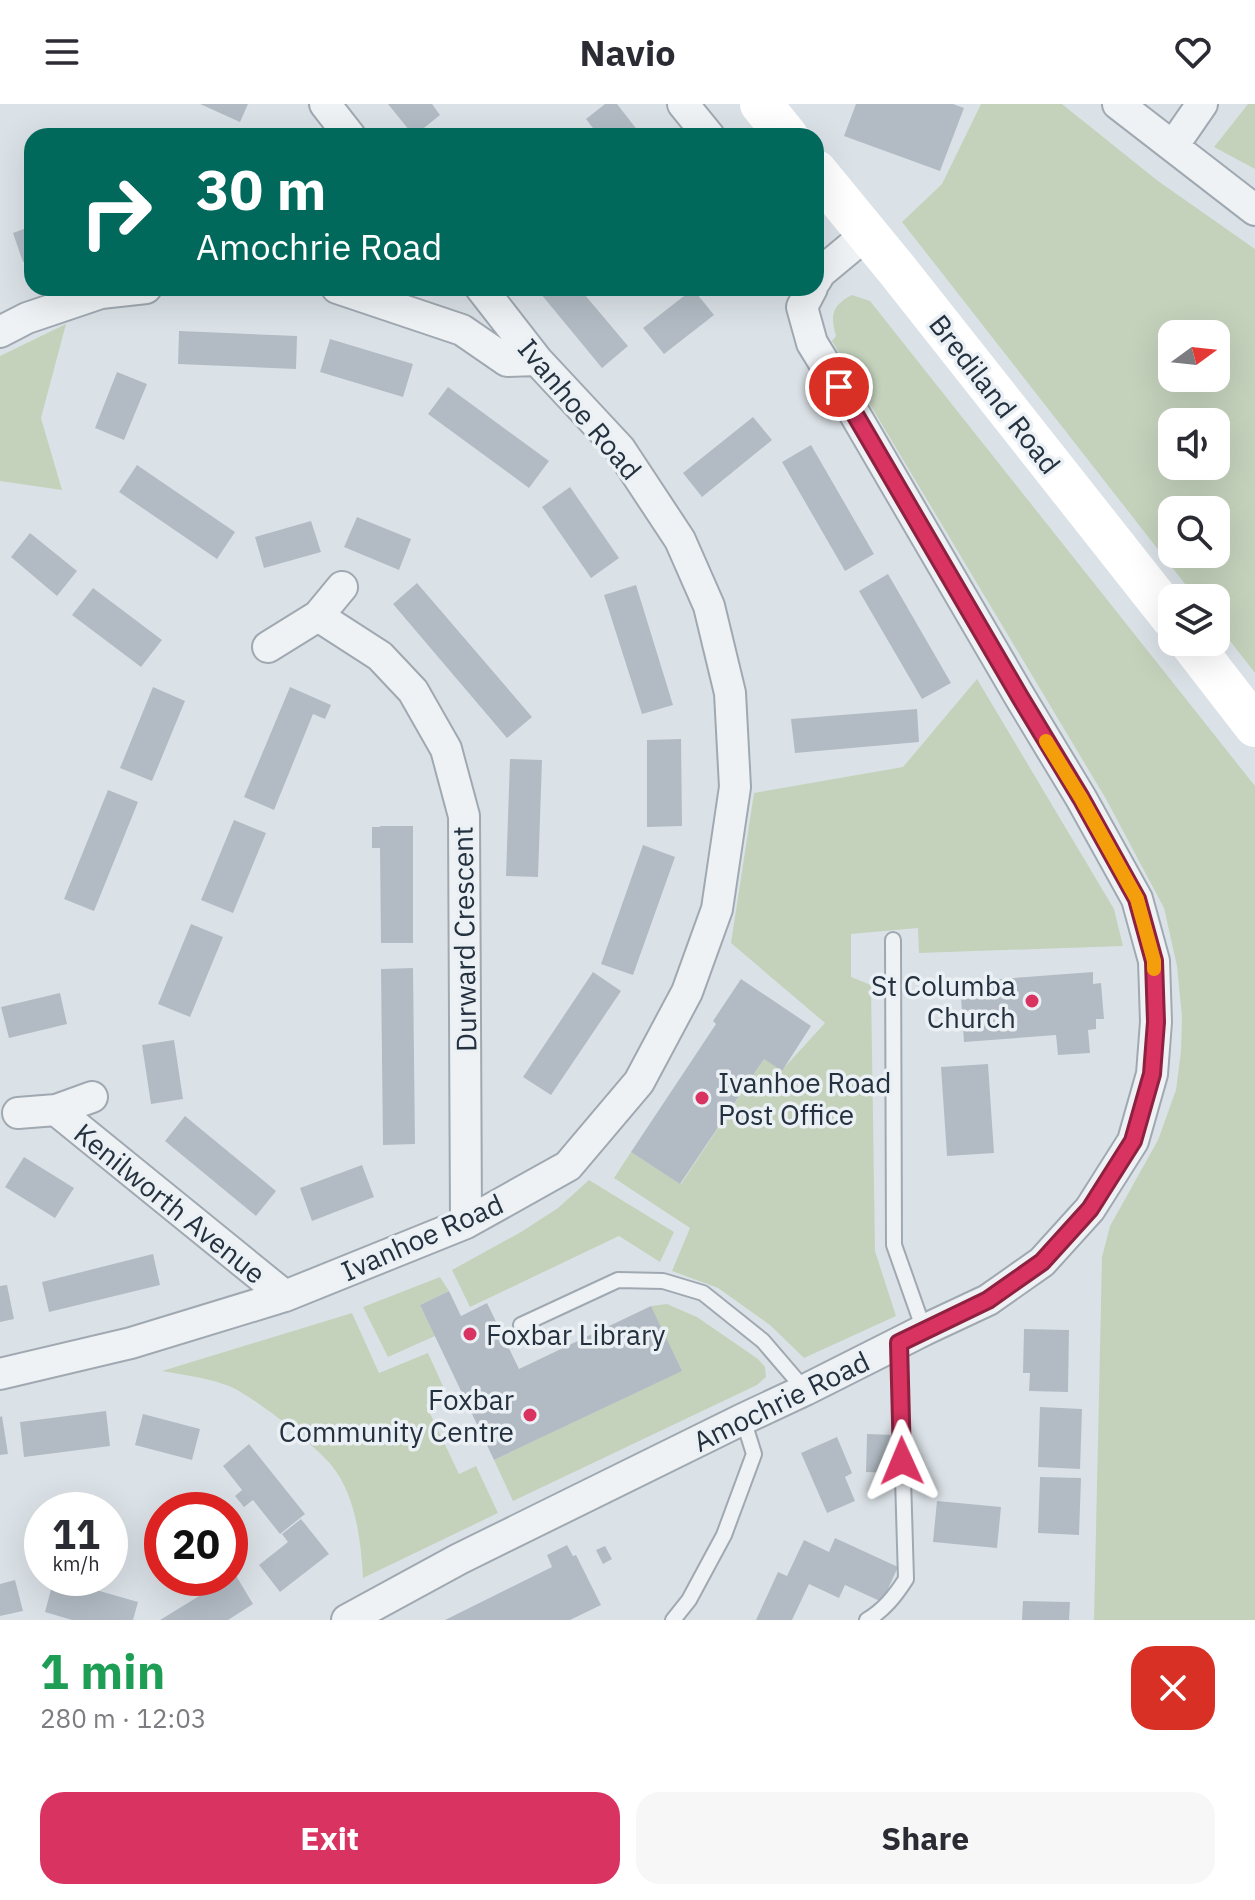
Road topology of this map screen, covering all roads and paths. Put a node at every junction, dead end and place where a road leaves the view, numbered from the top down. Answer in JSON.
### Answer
{"nodes":[{"id":1,"x":325,"y":104,"type":"edge"},
{"id":2,"x":683,"y":104,"type":"edge"},
{"id":3,"x":761,"y":104,"type":"edge"},
{"id":4,"x":1118,"y":104,"type":"edge"},
{"id":5,"x":1202,"y":104,"type":"edge"},
{"id":6,"x":344,"y":128,"type":"edge"},
{"id":7,"x":702,"y":128,"type":"edge"},
{"id":8,"x":780,"y":128,"type":"edge"},
{"id":9,"x":1173,"y":146,"type":"junction"},
{"id":10,"x":824,"y":181,"type":"edge"},
{"id":11,"x":1255,"y":210,"type":"edge"},
{"id":12,"x":868,"y":233,"type":"junction"},
{"id":13,"x":824,"y":271,"type":"edge"},
{"id":14,"x":92,"y":296,"type":"edge"},
{"id":15,"x":361,"y":296,"type":"edge"},
{"id":16,"x":487,"y":296,"type":"edge"},
{"id":17,"x":807,"y":296,"type":"edge"},
{"id":18,"x":0,"y":332,"type":"edge"},
{"id":19,"x":537,"y":360,"type":"junction"},
{"id":20,"x":342,"y":587,"type":"dead end"},
{"id":21,"x":1158,"y":600,"type":"edge"},
{"id":22,"x":318,"y":616,"type":"junction"},
{"id":23,"x":268,"y":647,"type":"dead end"},
{"id":24,"x":1201,"y":656,"type":"edge"},
{"id":25,"x":1255,"y":726,"type":"edge"},
{"id":26,"x":893,"y":940,"type":"dead end"},
{"id":27,"x":92,"y":1097,"type":"dead end"},
{"id":28,"x":56,"y":1110,"type":"junction"},
{"id":29,"x":18,"y":1113,"type":"dead end"},
{"id":30,"x":466,"y":1223,"type":"junction"},
{"id":31,"x":285,"y":1296,"type":"junction"},
{"id":32,"x":521,"y":1325,"type":"dead end"},
{"id":33,"x":912,"y":1336,"type":"junction"},
{"id":34,"x":0,"y":1374,"type":"edge"},
{"id":35,"x":805,"y":1390,"type":"junction"},
{"id":36,"x":743,"y":1419,"type":"junction"},
{"id":37,"x":347,"y":1620,"type":"edge"},
{"id":38,"x":673,"y":1620,"type":"edge"},
{"id":39,"x":867,"y":1620,"type":"edge"}],
"edges":[{"from":1,"to":6,"type":"street"},
{"from":2,"to":7,"type":"street"},
{"from":3,"to":8,"type":"street"},
{"from":4,"to":9,"type":"street"},
{"from":5,"to":9,"type":"street"},
{"from":9,"to":11,"type":"street"},
{"from":10,"to":12,"type":"street","name":"Brediland Road"},
{"from":12,"to":13,"type":"street","name":"Amochrie Road"},
{"from":12,"to":21,"type":"street","name":"Brediland Road"},
{"from":14,"to":18,"type":"street"},
{"from":15,"to":19,"type":"street"},
{"from":16,"to":19,"type":"street","name":"Ivanhoe Road"},
{"from":17,"to":33,"type":"street","name":"Amochrie Road"},
{"from":19,"to":30,"type":"street","name":"Ivanhoe Road"},
{"from":20,"to":22,"type":"street"},
{"from":22,"to":23,"type":"street"},
{"from":22,"to":30,"type":"street","name":"Durward Crescent"},
{"from":24,"to":25,"type":"street"},
{"from":26,"to":33,"type":"lane"},
{"from":27,"to":28,"type":"street","name":"Kenilworth Avenue"},
{"from":28,"to":29,"type":"street","name":"Kenilworth Avenue"},
{"from":28,"to":31,"type":"street","name":"Kenilworth Avenue"},
{"from":30,"to":31,"type":"street","name":"Ivanhoe Road"},
{"from":31,"to":34,"type":"street","name":"Ivanhoe Road"},
{"from":32,"to":35,"type":"lane"},
{"from":33,"to":35,"type":"street","name":"Amochrie Road"},
{"from":33,"to":39,"type":"lane"},
{"from":35,"to":36,"type":"street","name":"Amochrie Road"},
{"from":36,"to":37,"type":"street","name":"Amochrie Road"},
{"from":36,"to":38,"type":"lane"}]}
